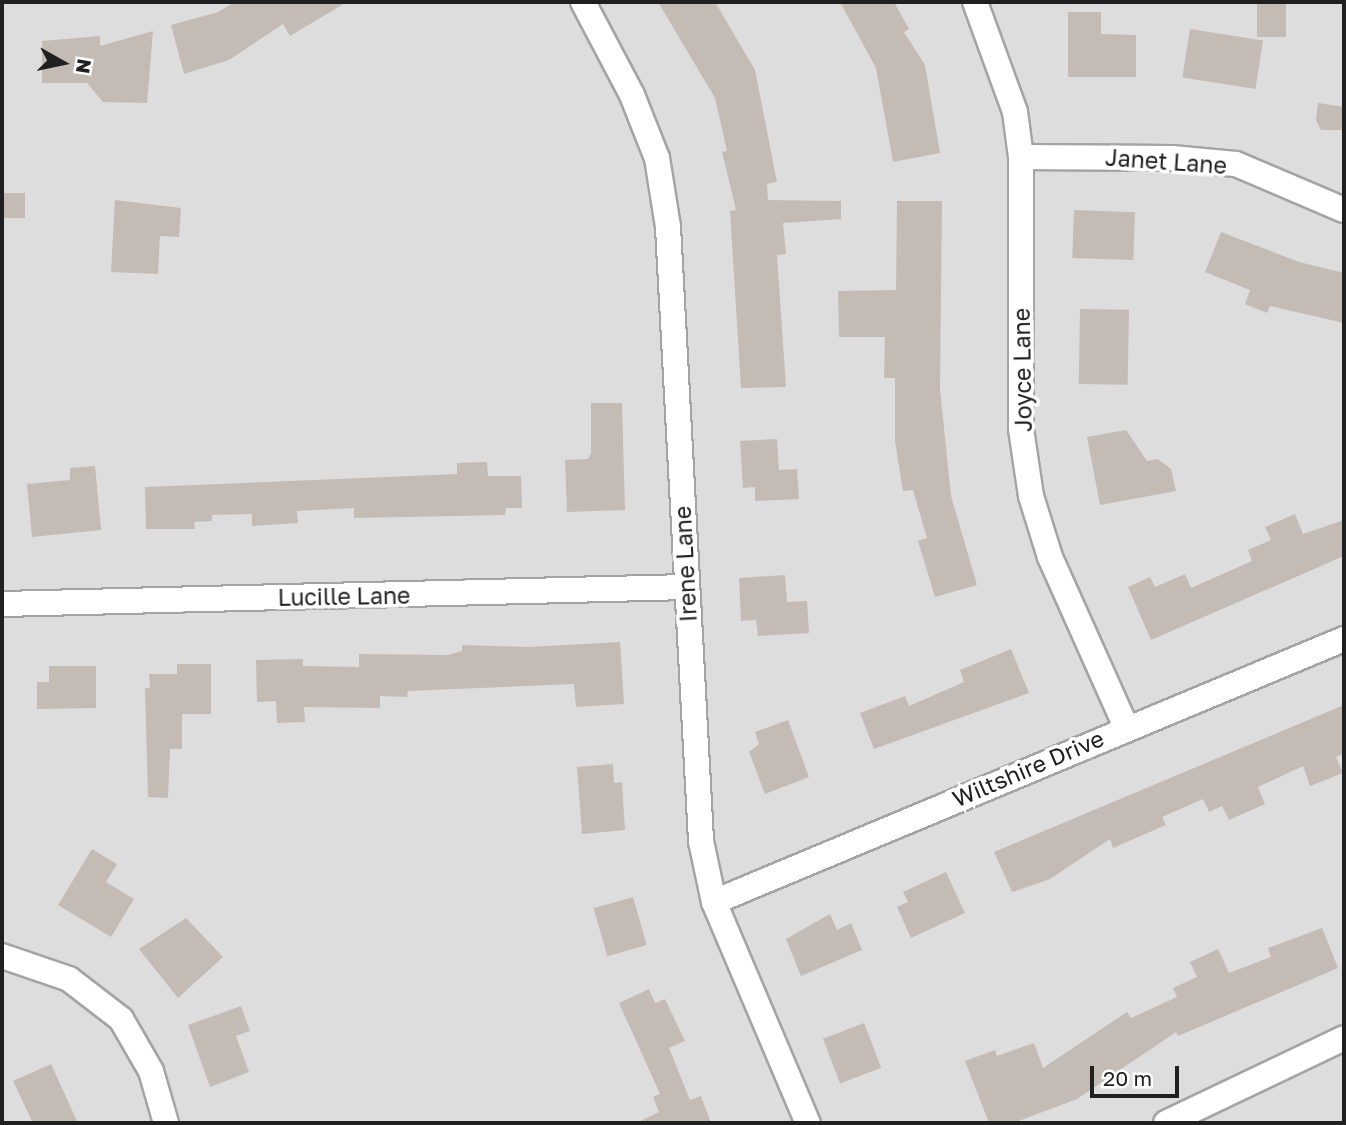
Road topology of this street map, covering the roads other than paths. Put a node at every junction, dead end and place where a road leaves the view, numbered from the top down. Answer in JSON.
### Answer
{"nodes":[{"id":1,"x":583,"y":2,"type":"edge"},
{"id":2,"x":975,"y":2,"type":"edge"},
{"id":3,"x":1021,"y":157,"type":"junction"},
{"id":4,"x":1344,"y":210,"type":"edge"},
{"id":5,"x":687,"y":587,"type":"junction"},
{"id":6,"x":2,"y":604,"type":"edge"},
{"id":7,"x":1344,"y":639,"type":"edge"},
{"id":8,"x":1125,"y":727,"type":"junction"},
{"id":9,"x":714,"y":902,"type":"junction"},
{"id":10,"x":2,"y":956,"type":"edge"},
{"id":11,"x":1344,"y":1038,"type":"edge"},
{"id":12,"x":1213,"y":1112,"type":"edge"},
{"id":13,"x":166,"y":1123,"type":"edge"},
{"id":14,"x":808,"y":1123,"type":"edge"},
{"id":15,"x":1166,"y":1123,"type":"edge"}],
"edges":[{"from":1,"to":5,"type":"street","name":"Irene Lane"},
{"from":2,"to":3,"type":"street","name":"Joyce Lane"},
{"from":3,"to":4,"type":"street","name":"Janet Lane"},
{"from":3,"to":8,"type":"street","name":"Joyce Lane"},
{"from":5,"to":6,"type":"street","name":"Lucille Lane"},
{"from":5,"to":9,"type":"street","name":"Irene Lane"},
{"from":7,"to":8,"type":"street","name":"Wiltshire Drive"},
{"from":8,"to":9,"type":"street","name":"Wiltshire Drive"},
{"from":9,"to":14,"type":"street","name":"Irene Lane"},
{"from":10,"to":13,"type":"street"},
{"from":11,"to":12,"type":"street"},
{"from":12,"to":15,"type":"street"}]}
